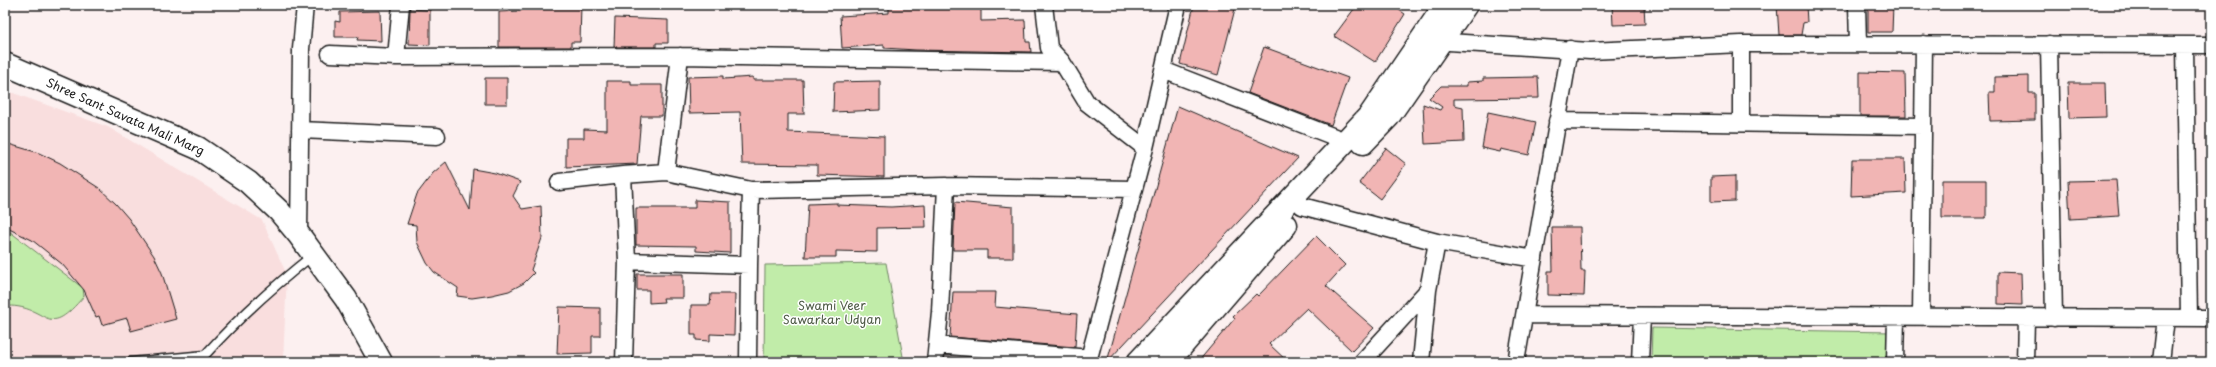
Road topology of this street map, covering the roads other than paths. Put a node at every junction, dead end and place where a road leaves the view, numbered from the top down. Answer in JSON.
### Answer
{"nodes":[{"id":1,"x":305,"y":5,"type":"edge"},
{"id":2,"x":402,"y":5,"type":"edge"},
{"id":3,"x":1044,"y":5,"type":"edge"},
{"id":4,"x":1178,"y":5,"type":"edge"},
{"id":5,"x":1445,"y":5,"type":"edge"},
{"id":6,"x":1466,"y":5,"type":"edge"},
{"id":7,"x":1857,"y":5,"type":"edge"},
{"id":8,"x":1430,"y":41,"type":"junction"},
{"id":9,"x":1741,"y":44,"type":"junction"},
{"id":10,"x":1858,"y":44,"type":"junction"},
{"id":11,"x":1924,"y":44,"type":"junction"},
{"id":12,"x":2049,"y":44,"type":"junction"},
{"id":13,"x":2185,"y":45,"type":"junction"},
{"id":14,"x":2211,"y":45,"type":"edge"},
{"id":15,"x":1570,"y":49,"type":"junction"},
{"id":16,"x":330,"y":54,"type":"dead end"},
{"id":17,"x":680,"y":56,"type":"junction"},
{"id":18,"x":396,"y":57,"type":"junction"},
{"id":19,"x":1062,"y":62,"type":"junction"},
{"id":20,"x":7,"y":63,"type":"edge"},
{"id":21,"x":1163,"y":70,"type":"junction"},
{"id":22,"x":1557,"y":121,"type":"junction"},
{"id":23,"x":1741,"y":123,"type":"junction"},
{"id":24,"x":1923,"y":126,"type":"junction"},
{"id":25,"x":300,"y":130,"type":"junction"},
{"id":26,"x":437,"y":136,"type":"dead end"},
{"id":27,"x":1346,"y":141,"type":"junction"},
{"id":28,"x":1145,"y":148,"type":"junction"},
{"id":29,"x":666,"y":172,"type":"junction"},
{"id":30,"x":624,"y":175,"type":"junction"},
{"id":31,"x":559,"y":182,"type":"dead end"},
{"id":32,"x":946,"y":186,"type":"junction"},
{"id":33,"x":1134,"y":189,"type":"junction"},
{"id":34,"x":751,"y":190,"type":"junction"},
{"id":35,"x":1302,"y":206,"type":"junction"},
{"id":36,"x":299,"y":235,"type":"junction"},
{"id":37,"x":1436,"y":242,"type":"junction"},
{"id":38,"x":313,"y":254,"type":"junction"},
{"id":39,"x":1534,"y":259,"type":"junction"},
{"id":40,"x":627,"y":261,"type":"junction"},
{"id":41,"x":749,"y":264,"type":"junction"},
{"id":42,"x":1428,"y":290,"type":"junction"},
{"id":43,"x":1524,"y":316,"type":"junction"},
{"id":44,"x":1642,"y":316,"type":"junction"},
{"id":45,"x":1896,"y":317,"type":"junction"},
{"id":46,"x":1921,"y":317,"type":"junction"},
{"id":47,"x":2026,"y":318,"type":"junction"},
{"id":48,"x":2054,"y":318,"type":"junction"},
{"id":49,"x":2166,"y":318,"type":"junction"},
{"id":50,"x":2189,"y":318,"type":"junction"},
{"id":51,"x":2211,"y":318,"type":"edge"},
{"id":52,"x":937,"y":345,"type":"junction"},
{"id":53,"x":1089,"y":360,"type":"edge"},
{"id":54,"x":131,"y":362,"type":"edge"},
{"id":55,"x":381,"y":362,"type":"edge"},
{"id":56,"x":624,"y":362,"type":"edge"},
{"id":57,"x":748,"y":362,"type":"edge"},
{"id":58,"x":935,"y":362,"type":"edge"},
{"id":59,"x":1138,"y":362,"type":"edge"},
{"id":60,"x":1168,"y":362,"type":"edge"},
{"id":61,"x":1362,"y":362,"type":"edge"},
{"id":62,"x":1422,"y":362,"type":"edge"},
{"id":63,"x":1516,"y":362,"type":"edge"},
{"id":64,"x":1640,"y":362,"type":"edge"},
{"id":65,"x":1894,"y":362,"type":"edge"},
{"id":66,"x":2025,"y":362,"type":"edge"},
{"id":67,"x":2161,"y":362,"type":"edge"}],
"edges":[{"from":1,"to":25,"type":"street"},
{"from":2,"to":18,"type":"street"},
{"from":3,"to":19,"type":"street"},
{"from":4,"to":21,"type":"street"},
{"from":5,"to":8,"type":"main road"},
{"from":6,"to":8,"type":"main road"},
{"from":7,"to":10,"type":"street"},
{"from":8,"to":15,"type":"street"},
{"from":8,"to":27,"type":"main road"},
{"from":8,"to":35,"type":"main road"},
{"from":9,"to":10,"type":"street"},
{"from":9,"to":15,"type":"street"},
{"from":9,"to":23,"type":"street"},
{"from":10,"to":11,"type":"street"},
{"from":11,"to":12,"type":"street"},
{"from":11,"to":24,"type":"street"},
{"from":12,"to":13,"type":"street"},
{"from":12,"to":48,"type":"street"},
{"from":13,"to":14,"type":"street"},
{"from":13,"to":50,"type":"street"},
{"from":15,"to":22,"type":"street"},
{"from":16,"to":18,"type":"street"},
{"from":17,"to":18,"type":"street"},
{"from":17,"to":19,"type":"street"},
{"from":17,"to":29,"type":"street"},
{"from":19,"to":28,"type":"street"},
{"from":20,"to":36,"type":"main road","name":"Shree Sant Savata Mali Marg"},
{"from":21,"to":27,"type":"street"},
{"from":21,"to":28,"type":"street"},
{"from":22,"to":23,"type":"street"},
{"from":22,"to":39,"type":"street"},
{"from":23,"to":24,"type":"street"},
{"from":24,"to":46,"type":"street"},
{"from":25,"to":26,"type":"street"},
{"from":25,"to":36,"type":"street"},
{"from":27,"to":59,"type":"main road"},
{"from":28,"to":33,"type":"street"},
{"from":29,"to":30,"type":"street"},
{"from":29,"to":34,"type":"street"},
{"from":30,"to":31,"type":"street"},
{"from":30,"to":40,"type":"street"},
{"from":32,"to":33,"type":"street"},
{"from":32,"to":34,"type":"street"},
{"from":32,"to":52,"type":"street"},
{"from":33,"to":53,"type":"street"},
{"from":34,"to":41,"type":"street"},
{"from":35,"to":37,"type":"street"},
{"from":35,"to":60,"type":"main road"},
{"from":36,"to":38,"type":"main road","name":"Shree Sant Savata Mali Marg"},
{"from":37,"to":39,"type":"street"},
{"from":37,"to":42,"type":"street"},
{"from":38,"to":54,"type":"lane"},
{"from":38,"to":55,"type":"main road","name":"Shree Sant Savata Mali Marg"},
{"from":39,"to":43,"type":"street"},
{"from":40,"to":41,"type":"street"},
{"from":40,"to":56,"type":"street"},
{"from":41,"to":57,"type":"street"},
{"from":42,"to":61,"type":"street"},
{"from":42,"to":62,"type":"street"},
{"from":43,"to":44,"type":"street"},
{"from":43,"to":63,"type":"street"},
{"from":44,"to":45,"type":"street"},
{"from":44,"to":64,"type":"street"},
{"from":45,"to":46,"type":"street"},
{"from":45,"to":65,"type":"street"},
{"from":46,"to":47,"type":"street"},
{"from":47,"to":48,"type":"street"},
{"from":47,"to":66,"type":"street"},
{"from":48,"to":49,"type":"street"},
{"from":49,"to":50,"type":"street"},
{"from":49,"to":67,"type":"street"},
{"from":50,"to":51,"type":"street"},
{"from":52,"to":53,"type":"street"},
{"from":52,"to":58,"type":"street"}]}
